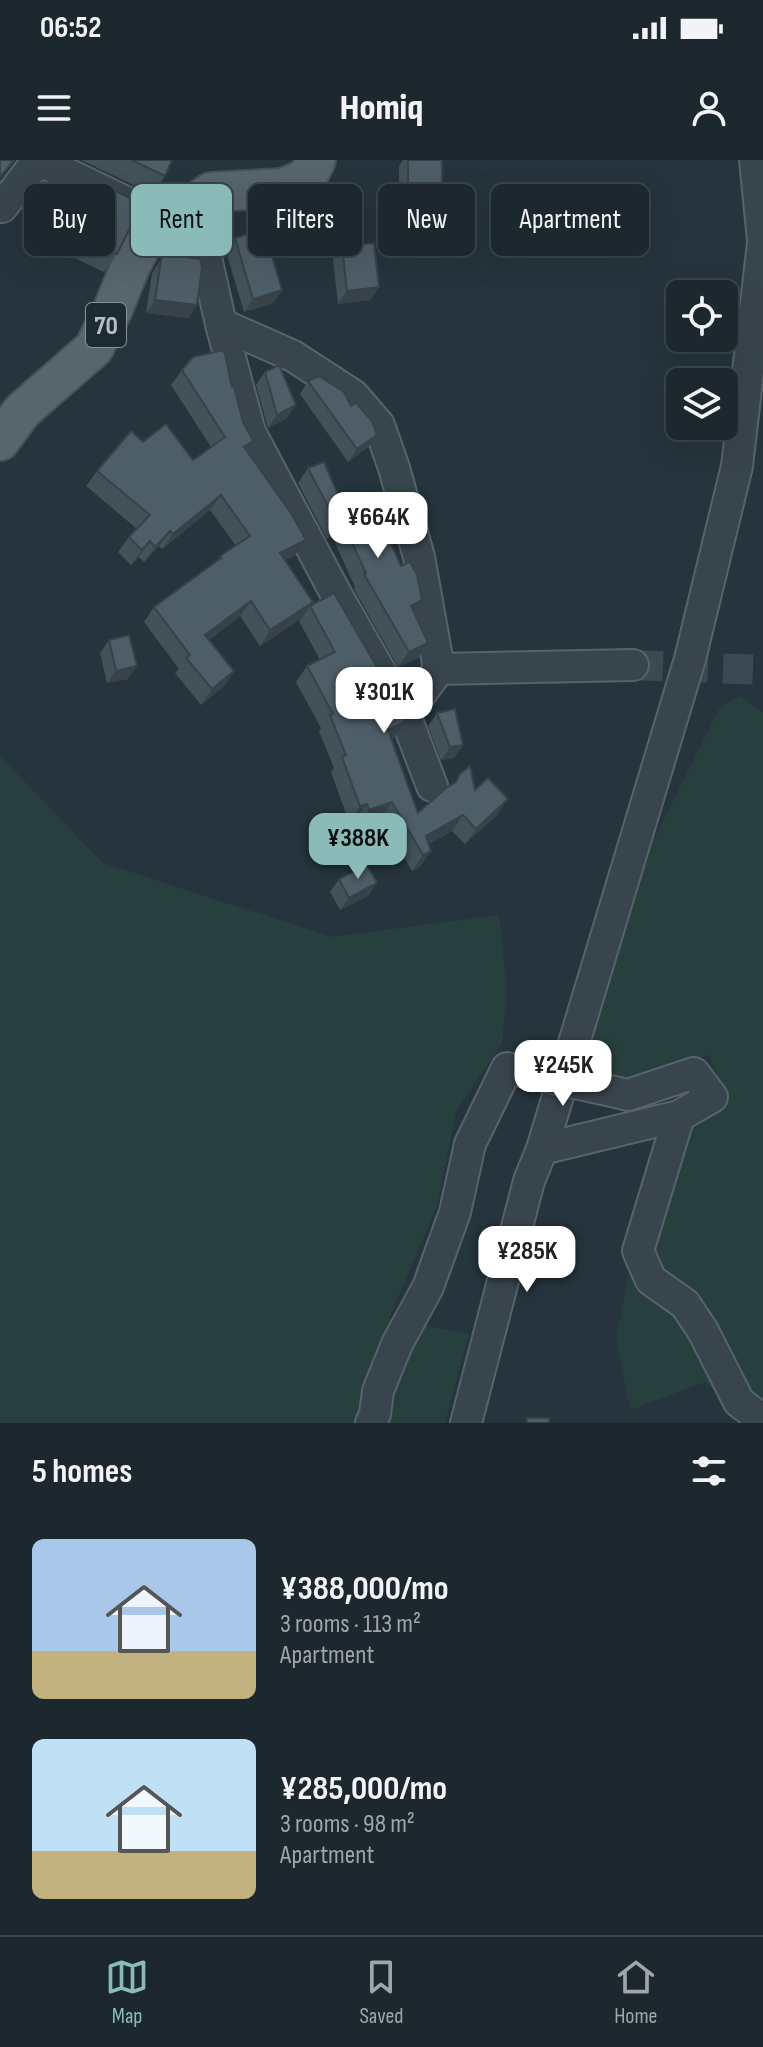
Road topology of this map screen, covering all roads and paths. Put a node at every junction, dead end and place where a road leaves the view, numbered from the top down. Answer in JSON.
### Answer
{"nodes":[{"id":1,"x":316,"y":160,"type":"edge"},
{"id":2,"x":755,"y":160,"type":"edge"},
{"id":3,"x":232,"y":191,"type":"edge"},
{"id":4,"x":131,"y":204,"type":"edge"},
{"id":5,"x":0,"y":207,"type":"edge"},
{"id":6,"x":763,"y":242,"type":"edge"},
{"id":7,"x":136,"y":256,"type":"edge"},
{"id":8,"x":206,"y":256,"type":"edge"},
{"id":9,"x":221,"y":324,"type":"junction"},
{"id":10,"x":0,"y":441,"type":"edge"},
{"id":11,"x":633,"y":665,"type":"tunnel mouth"},
{"id":12,"x":439,"y":669,"type":"junction"},
{"id":13,"x":405,"y":715,"type":"junction"},
{"id":14,"x":432,"y":786,"type":"dead end"},
{"id":15,"x":679,"y":1116,"type":"junction"},
{"id":16,"x":542,"y":1149,"type":"junction"},
{"id":17,"x":763,"y":1420,"type":"edge"},
{"id":18,"x":371,"y":1423,"type":"edge"},
{"id":19,"x":466,"y":1423,"type":"edge"}],
"edges":[{"from":1,"to":3,"type":"main road"},
{"from":2,"to":6,"type":"street"},
{"from":4,"to":5,"type":"street"},
{"from":6,"to":16,"type":"street"},
{"from":7,"to":10,"type":"main road","number":"70"},
{"from":8,"to":9,"type":"street"},
{"from":9,"to":12,"type":"street"},
{"from":9,"to":13,"type":"street"},
{"from":11,"to":12,"type":"street"},
{"from":12,"to":13,"type":"street"},
{"from":13,"to":14,"type":"street"},
{"from":15,"to":16,"type":"street"},
{"from":15,"to":17,"type":"street"},
{"from":15,"to":18,"type":"street","bridge":true},
{"from":16,"to":19,"type":"street"}]}
